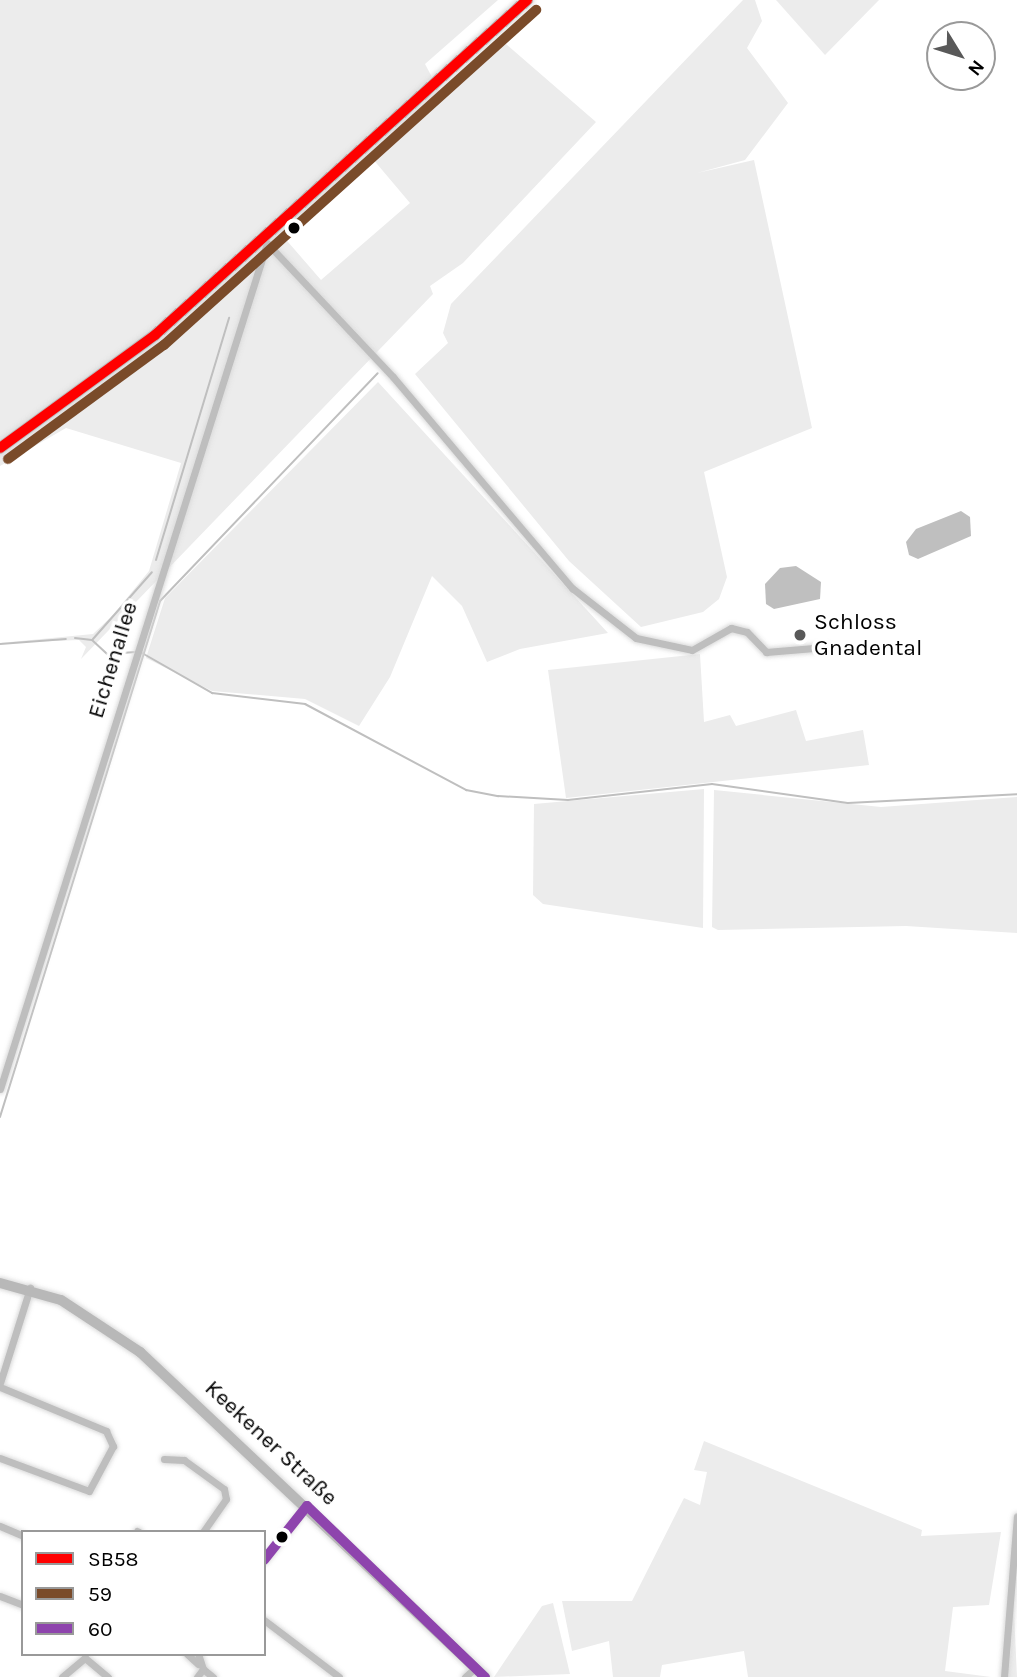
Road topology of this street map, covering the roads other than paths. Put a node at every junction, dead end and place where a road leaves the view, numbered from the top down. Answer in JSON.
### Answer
{"nodes":[{"id":1,"x":527,"y":0,"type":"edge"},
{"id":2,"x":265,"y":242,"type":"junction"},
{"id":3,"x":0,"y":448,"type":"edge"},
{"id":4,"x":826,"y":647,"type":"dead end"},
{"id":5,"x":0,"y":1089,"type":"edge"},
{"id":6,"x":0,"y":1283,"type":"edge"},
{"id":7,"x":30,"y":1288,"type":"junction"},
{"id":8,"x":0,"y":1385,"type":"edge"},
{"id":9,"x":0,"y":1458,"type":"edge"},
{"id":10,"x":164,"y":1459,"type":"dead end"},
{"id":11,"x":307,"y":1506,"type":"junction"},
{"id":12,"x":1017,"y":1517,"type":"edge"},
{"id":13,"x":0,"y":1526,"type":"edge"},
{"id":14,"x":204,"y":1530,"type":"edge"},
{"id":15,"x":21,"y":1535,"type":"edge"},
{"id":16,"x":266,"y":1557,"type":"edge"},
{"id":17,"x":0,"y":1596,"type":"edge"},
{"id":18,"x":21,"y":1604,"type":"edge"},
{"id":19,"x":266,"y":1622,"type":"edge"},
{"id":20,"x":189,"y":1656,"type":"edge"},
{"id":21,"x":198,"y":1656,"type":"edge"},
{"id":22,"x":201,"y":1666,"type":"junction"},
{"id":23,"x":476,"y":1667,"type":"junction"},
{"id":24,"x":62,"y":1677,"type":"edge"},
{"id":25,"x":108,"y":1677,"type":"edge"},
{"id":26,"x":197,"y":1677,"type":"edge"},
{"id":27,"x":213,"y":1677,"type":"edge"},
{"id":28,"x":340,"y":1677,"type":"edge"},
{"id":29,"x":465,"y":1677,"type":"edge"},
{"id":30,"x":485,"y":1677,"type":"edge"},
{"id":31,"x":1004,"y":1677,"type":"edge"}],
"edges":[{"from":1,"to":2,"type":"main road"},
{"from":2,"to":3,"type":"main road"},
{"from":2,"to":4,"type":"street"},
{"from":2,"to":5,"type":"street","name":"Eichenallee"},
{"from":6,"to":7,"type":"main road","name":"Keekener Straße"},
{"from":7,"to":8,"type":"street"},
{"from":7,"to":11,"type":"main road","name":"Keekener Straße"},
{"from":8,"to":9,"type":"street"},
{"from":10,"to":14,"type":"street"},
{"from":11,"to":16,"type":"street"},
{"from":11,"to":23,"type":"main road","name":"Keekener Straße"},
{"from":12,"to":31,"type":"street"},
{"from":13,"to":15,"type":"street"},
{"from":17,"to":18,"type":"street"},
{"from":19,"to":28,"type":"street"},
{"from":20,"to":22,"type":"street"},
{"from":21,"to":22,"type":"street"},
{"from":22,"to":26,"type":"street"},
{"from":22,"to":27,"type":"street"},
{"from":23,"to":29,"type":"street"},
{"from":23,"to":30,"type":"main road","name":"Keekener Straße"},
{"from":24,"to":25,"type":"street"}]}
